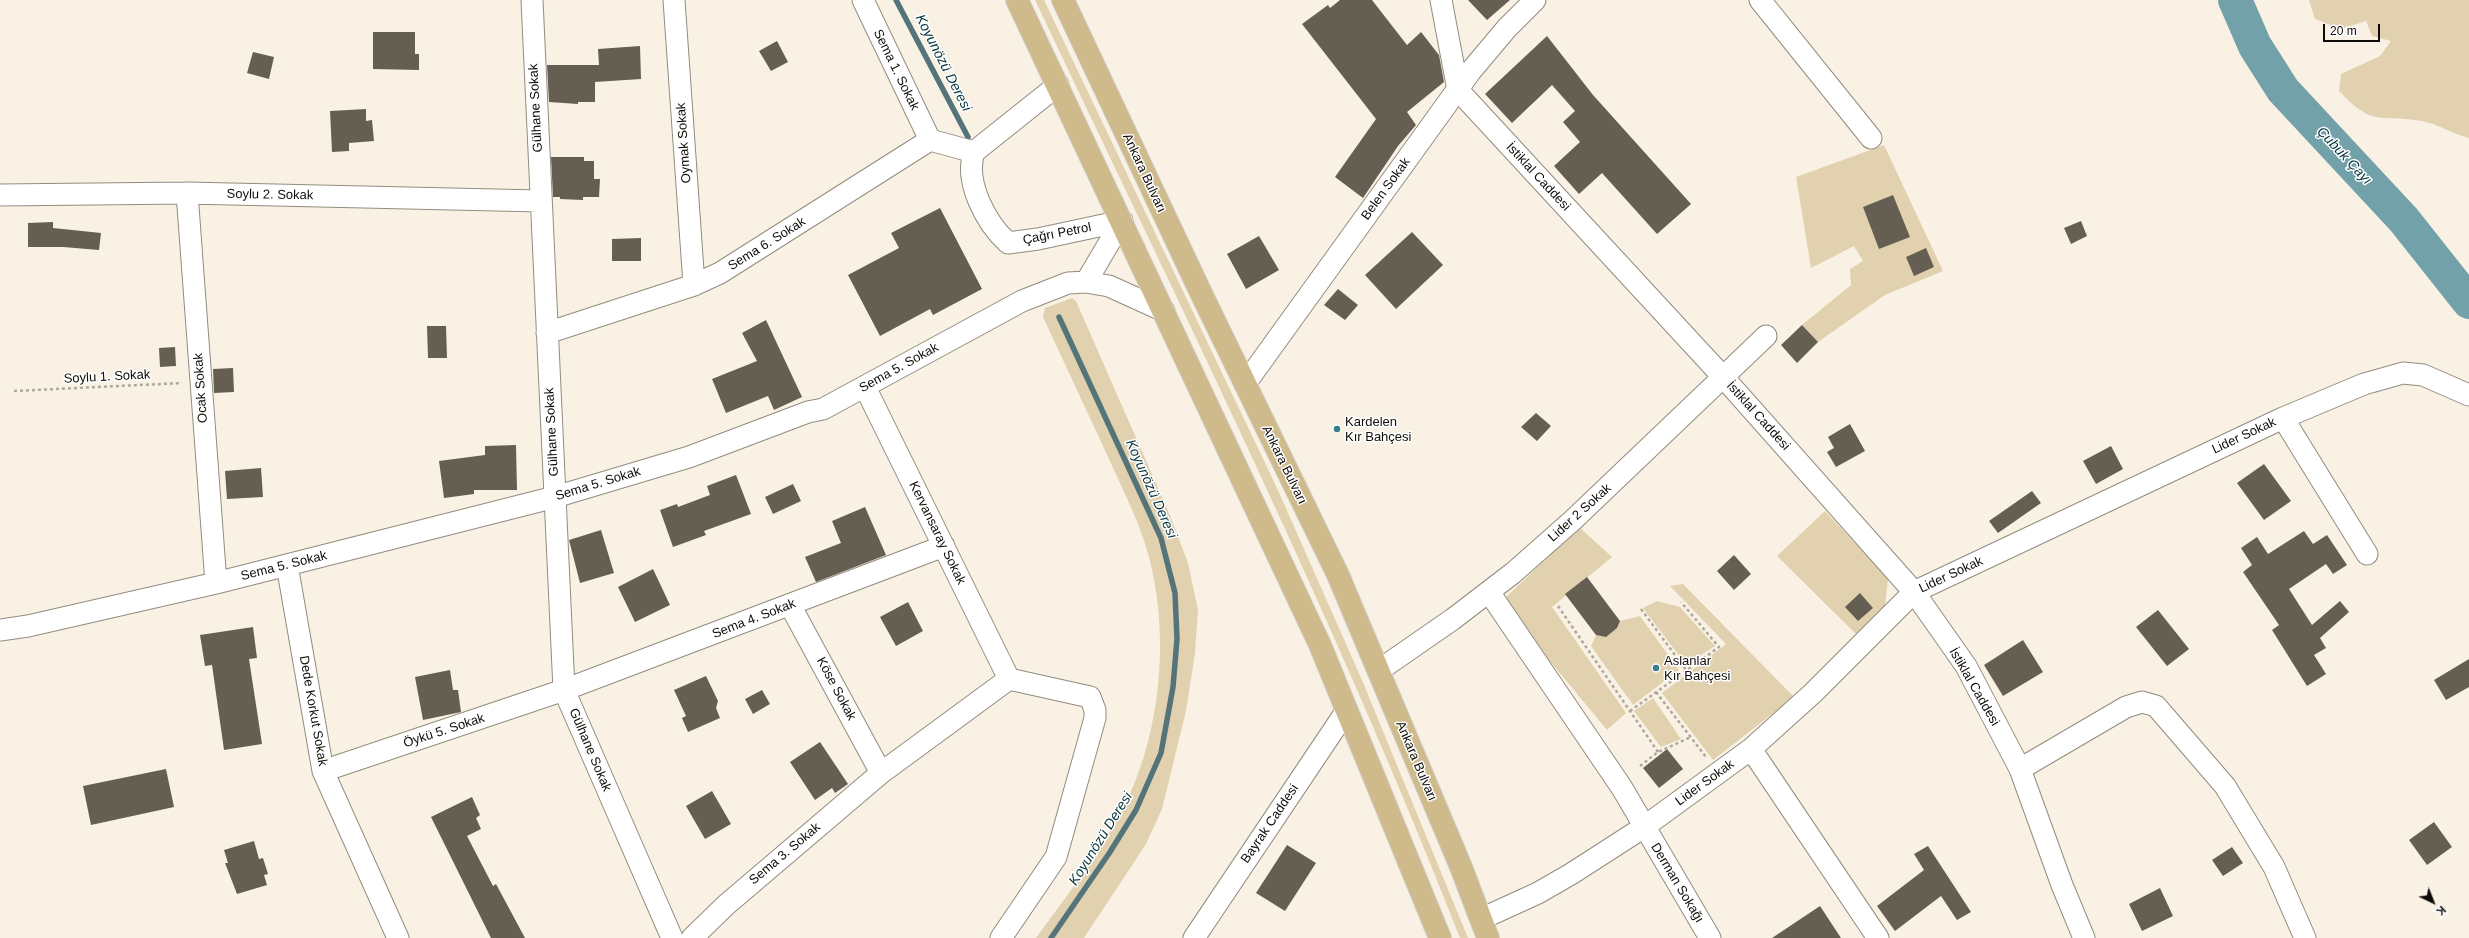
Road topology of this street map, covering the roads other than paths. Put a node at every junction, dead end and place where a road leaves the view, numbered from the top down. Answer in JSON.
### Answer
{"nodes":[{"id":1,"x":532,"y":0,"type":"edge"},
{"id":2,"x":674,"y":0,"type":"edge"},
{"id":3,"x":863,"y":0,"type":"edge"},
{"id":4,"x":1017,"y":0,"type":"edge"},
{"id":5,"x":1063,"y":0,"type":"edge"},
{"id":6,"x":1441,"y":0,"type":"edge"},
{"id":7,"x":1534,"y":0,"type":"edge"},
{"id":8,"x":1760,"y":0,"type":"edge"},
{"id":9,"x":1058,"y":85,"type":"junction"},
{"id":10,"x":1458,"y":90,"type":"junction"},
{"id":11,"x":1871,"y":138,"type":"dead end"},
{"id":12,"x":930,"y":140,"type":"junction"},
{"id":13,"x":974,"y":152,"type":"junction"},
{"id":14,"x":187,"y":193,"type":"junction"},
{"id":15,"x":0,"y":195,"type":"edge"},
{"id":16,"x":540,"y":201,"type":"junction"},
{"id":17,"x":1122,"y":221,"type":"junction"},
{"id":18,"x":1086,"y":282,"type":"junction"},
{"id":19,"x":694,"y":285,"type":"junction"},
{"id":20,"x":1164,"y":311,"type":"junction"},
{"id":21,"x":547,"y":334,"type":"junction"},
{"id":22,"x":1766,"y":336,"type":"dead end"},
{"id":23,"x":1724,"y":378,"type":"junction"},
{"id":24,"x":1245,"y":384,"type":"junction"},
{"id":25,"x":865,"y":387,"type":"junction"},
{"id":26,"x":2469,"y":395,"type":"edge"},
{"id":27,"x":2283,"y":418,"type":"junction"},
{"id":28,"x":555,"y":497,"type":"junction"},
{"id":29,"x":944,"y":546,"type":"junction"},
{"id":30,"x":2367,"y":554,"type":"dead end"},
{"id":31,"x":287,"y":565,"type":"junction"},
{"id":32,"x":216,"y":583,"type":"junction"},
{"id":33,"x":1489,"y":592,"type":"junction"},
{"id":34,"x":1914,"y":592,"type":"junction"},
{"id":35,"x":790,"y":605,"type":"junction"},
{"id":36,"x":0,"y":630,"type":"edge"},
{"id":37,"x":1378,"y":670,"type":"junction"},
{"id":38,"x":1009,"y":679,"type":"junction"},
{"id":39,"x":564,"y":690,"type":"junction"},
{"id":40,"x":1347,"y":710,"type":"junction"},
{"id":41,"x":1751,"y":749,"type":"junction"},
{"id":42,"x":2020,"y":770,"type":"junction"},
{"id":43,"x":323,"y":771,"type":"junction"},
{"id":44,"x":881,"y":774,"type":"junction"},
{"id":45,"x":1644,"y":828,"type":"junction"},
{"id":46,"x":1485,"y":928,"type":"edge"},
{"id":47,"x":398,"y":938,"type":"edge"},
{"id":48,"x":672,"y":938,"type":"edge"},
{"id":49,"x":692,"y":938,"type":"edge"},
{"id":50,"x":1001,"y":938,"type":"edge"},
{"id":51,"x":1194,"y":938,"type":"edge"},
{"id":52,"x":1440,"y":938,"type":"edge"},
{"id":53,"x":1710,"y":938,"type":"edge"},
{"id":54,"x":1878,"y":938,"type":"edge"},
{"id":55,"x":2084,"y":938,"type":"edge"},
{"id":56,"x":2305,"y":938,"type":"edge"}],
"edges":[{"from":1,"to":16,"type":"street","name":"Gülhane Sokak"},
{"from":2,"to":19,"type":"street","name":"Oymak Sokak"},
{"from":3,"to":12,"type":"street","name":"Sema 1. Sokak"},
{"from":4,"to":9,"type":"main road"},
{"from":5,"to":24,"type":"main road","name":"Ankara Bulvarı"},
{"from":6,"to":10,"type":"street"},
{"from":7,"to":10,"type":"street","name":"Belen Sokak"},
{"from":8,"to":11,"type":"street"},
{"from":9,"to":13,"type":"street"},
{"from":9,"to":17,"type":"main road"},
{"from":10,"to":23,"type":"street","name":"İstiklal Caddesi"},
{"from":10,"to":24,"type":"street","name":"Belen Sokak"},
{"from":12,"to":13,"type":"street"},
{"from":12,"to":19,"type":"street","name":"Sema 6. Sokak"},
{"from":13,"to":17,"type":"street","name":"Çağrı Petrol"},
{"from":14,"to":15,"type":"street","name":"Soylu 2. Sokak"},
{"from":14,"to":16,"type":"street","name":"Soylu 2. Sokak"},
{"from":14,"to":32,"type":"street","name":"Ocak Sokak"},
{"from":16,"to":21,"type":"street","name":"Gülhane Sokak"},
{"from":17,"to":18,"type":"street"},
{"from":17,"to":20,"type":"main road"},
{"from":18,"to":20,"type":"street","name":"Sema 5. Sokak"},
{"from":18,"to":25,"type":"street","name":"Sema 5. Sokak"},
{"from":19,"to":21,"type":"street","name":"Sema 6. Sokak"},
{"from":20,"to":40,"type":"main road"},
{"from":21,"to":28,"type":"street","name":"Gülhane Sokak"},
{"from":22,"to":23,"type":"street","name":"Lider 2 Sokak"},
{"from":23,"to":33,"type":"street","name":"Lider 2 Sokak"},
{"from":23,"to":34,"type":"street","name":"İstiklal Caddesi"},
{"from":24,"to":37,"type":"main road","name":"Ankara Bulvarı"},
{"from":25,"to":28,"type":"street","name":"Sema 5. Sokak"},
{"from":25,"to":29,"type":"street","name":"Kervansaray Sokak"},
{"from":26,"to":27,"type":"street","name":"Lider Sokak"},
{"from":27,"to":30,"type":"street"},
{"from":27,"to":34,"type":"street","name":"Lider Sokak"},
{"from":28,"to":31,"type":"street","name":"Sema 5. Sokak"},
{"from":28,"to":39,"type":"street","name":"Gülhane Sokak"},
{"from":29,"to":35,"type":"street","name":"Sema 4. Sokak"},
{"from":29,"to":38,"type":"street","name":"Kervansaray Sokak"},
{"from":31,"to":32,"type":"street","name":"Sema 5. Sokak"},
{"from":31,"to":43,"type":"street","name":"Dede Korkut Sokak"},
{"from":32,"to":36,"type":"street","name":"Sema 5. Sokak"},
{"from":33,"to":37,"type":"street","name":"Lider 2 Sokak"},
{"from":33,"to":45,"type":"street","name":"Derman Sokağı"},
{"from":34,"to":41,"type":"street","name":"Lider Sokak"},
{"from":34,"to":42,"type":"street","name":"İstiklal Caddesi"},
{"from":35,"to":39,"type":"street","name":"Sema 4. Sokak"},
{"from":35,"to":44,"type":"street","name":"Köse Sokak"},
{"from":37,"to":46,"type":"main road","name":"Ankara Bulvarı"},
{"from":38,"to":44,"type":"street","name":"Sema 3. Sokak"},
{"from":38,"to":50,"type":"street"},
{"from":39,"to":43,"type":"street","name":"Öykü 5. Sokak"},
{"from":39,"to":48,"type":"street","name":"Gülhane Sokak"},
{"from":40,"to":51,"type":"street","name":"Bayrak Caddesi"},
{"from":40,"to":52,"type":"main road"},
{"from":41,"to":45,"type":"street","name":"Lider Sokak"},
{"from":41,"to":54,"type":"street"},
{"from":42,"to":55,"type":"street","name":"İstiklal Caddesi"},
{"from":42,"to":56,"type":"street"},
{"from":43,"to":47,"type":"street","name":"Dede Korkut Sokak"},
{"from":44,"to":49,"type":"street","name":"Sema 3. Sokak"},
{"from":45,"to":46,"type":"street","name":"Lider Sokak"},
{"from":45,"to":53,"type":"street","name":"Derman Sokağı"}]}
